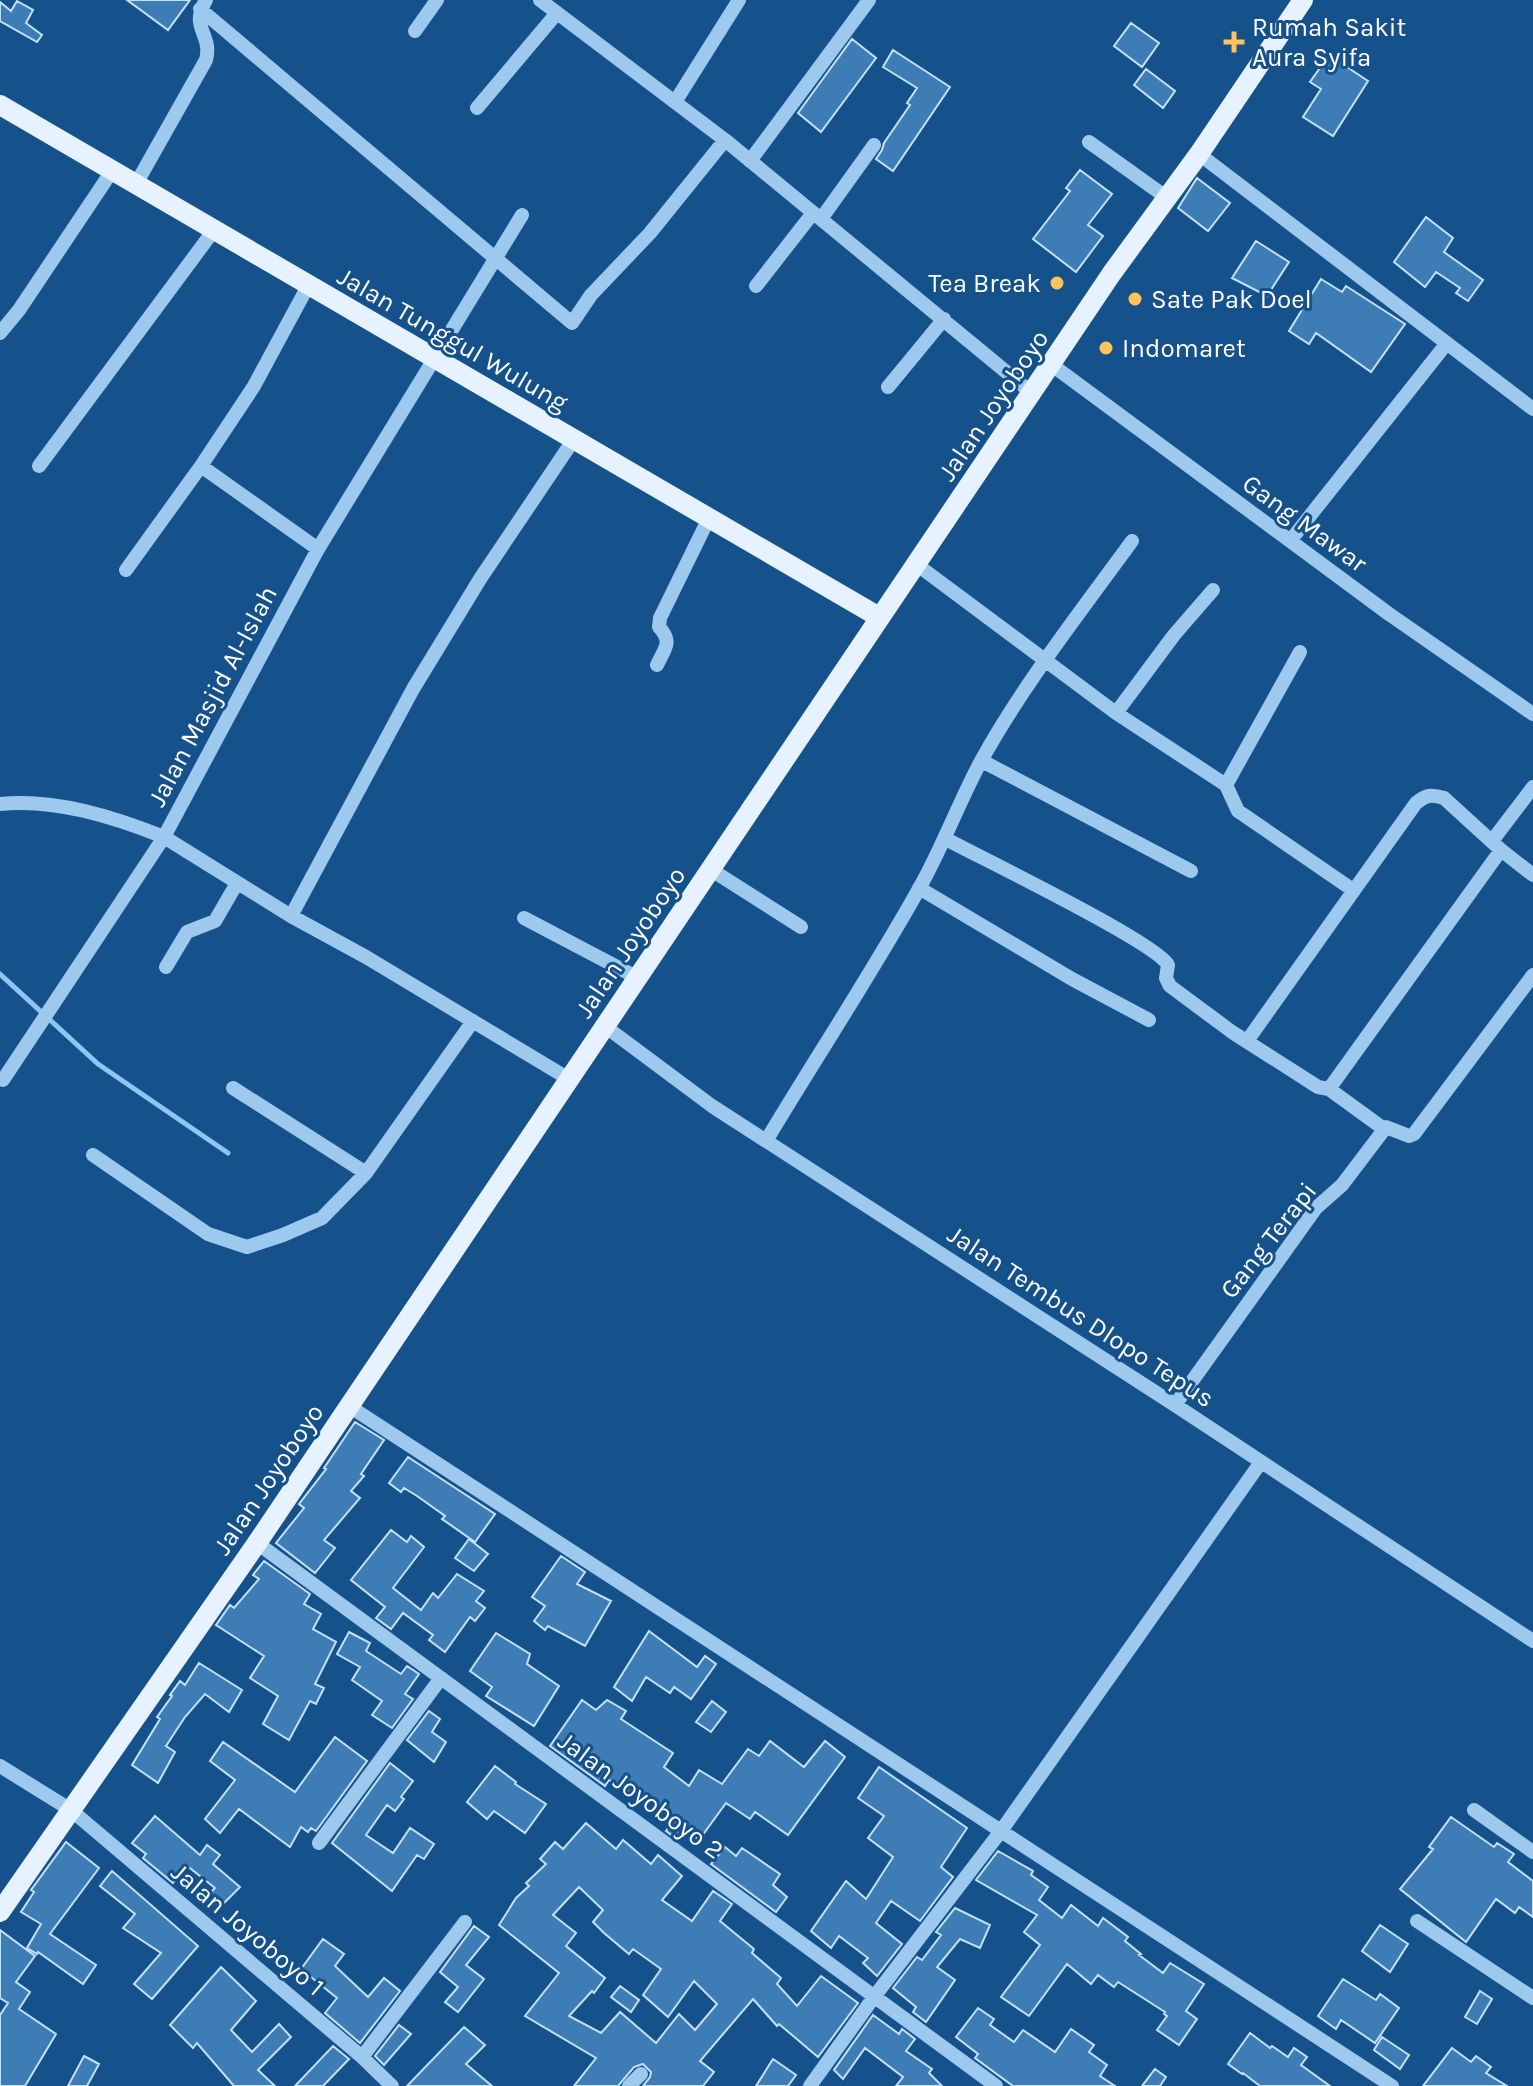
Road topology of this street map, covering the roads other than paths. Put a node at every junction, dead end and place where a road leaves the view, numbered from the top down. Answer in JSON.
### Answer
{"nodes":[{"id":1,"x":437,"y":0,"type":"edge"},
{"id":2,"x":540,"y":0,"type":"edge"},
{"id":3,"x":739,"y":0,"type":"edge"},
{"id":4,"x":869,"y":0,"type":"edge"},
{"id":5,"x":1303,"y":0,"type":"edge"},
{"id":6,"x":203,"y":5,"type":"edge"},
{"id":7,"x":557,"y":13,"type":"junction"},
{"id":8,"x":415,"y":31,"type":"dead end"},
{"id":9,"x":675,"y":102,"type":"junction"},
{"id":10,"x":0,"y":105,"type":"edge"},
{"id":11,"x":477,"y":108,"type":"dead end"},
{"id":12,"x":725,"y":140,"type":"junction"},
{"id":13,"x":1089,"y":142,"type":"dead end"},
{"id":14,"x":874,"y":145,"type":"dead end"},
{"id":15,"x":1199,"y":154,"type":"junction"},
{"id":16,"x":750,"y":161,"type":"junction"},
{"id":17,"x":112,"y":171,"type":"junction"},
{"id":18,"x":136,"y":184,"type":"junction"},
{"id":19,"x":1166,"y":197,"type":"junction"},
{"id":20,"x":522,"y":215,"type":"dead end"},
{"id":21,"x":817,"y":216,"type":"junction"},
{"id":22,"x":214,"y":230,"type":"junction"},
{"id":23,"x":495,"y":259,"type":"junction"},
{"id":24,"x":308,"y":286,"type":"junction"},
{"id":25,"x":756,"y":286,"type":"dead end"},
{"id":26,"x":944,"y":319,"type":"junction"},
{"id":27,"x":0,"y":333,"type":"edge"},
{"id":28,"x":1447,"y":343,"type":"junction"},
{"id":29,"x":434,"y":358,"type":"junction"},
{"id":30,"x":1052,"y":365,"type":"junction"},
{"id":31,"x":888,"y":387,"type":"dead end"},
{"id":32,"x":1033,"y":394,"type":"junction"},
{"id":33,"x":1533,"y":409,"type":"edge"},
{"id":34,"x":574,"y":439,"type":"junction"},
{"id":35,"x":39,"y":466,"type":"dead end"},
{"id":36,"x":201,"y":466,"type":"junction"},
{"id":37,"x":709,"y":518,"type":"junction"},
{"id":38,"x":1132,"y":541,"type":"dead end"},
{"id":39,"x":1290,"y":541,"type":"junction"},
{"id":40,"x":318,"y":549,"type":"junction"},
{"id":41,"x":916,"y":564,"type":"junction"},
{"id":42,"x":126,"y":570,"type":"dead end"},
{"id":43,"x":1213,"y":590,"type":"dead end"},
{"id":44,"x":879,"y":617,"type":"junction"},
{"id":45,"x":1300,"y":652,"type":"dead end"},
{"id":46,"x":1045,"y":661,"type":"junction"},
{"id":47,"x":657,"y":665,"type":"dead end"},
{"id":48,"x":1116,"y":713,"type":"junction"},
{"id":49,"x":1533,"y":714,"type":"edge"},
{"id":50,"x":982,"y":761,"type":"junction"},
{"id":51,"x":1226,"y":785,"type":"junction"},
{"id":52,"x":1533,"y":787,"type":"edge"},
{"id":53,"x":0,"y":804,"type":"edge"},
{"id":54,"x":164,"y":837,"type":"junction"},
{"id":55,"x":946,"y":839,"type":"junction"},
{"id":56,"x":1496,"y":845,"type":"junction"},
{"id":57,"x":710,"y":869,"type":"junction"},
{"id":58,"x":1191,"y":871,"type":"dead end"},
{"id":59,"x":1533,"y":875,"type":"edge"},
{"id":60,"x":237,"y":883,"type":"junction"},
{"id":61,"x":919,"y":888,"type":"junction"},
{"id":62,"x":1353,"y":890,"type":"junction"},
{"id":63,"x":291,"y":916,"type":"junction"},
{"id":64,"x":524,"y":918,"type":"dead end"},
{"id":65,"x":801,"y":927,"type":"dead end"},
{"id":66,"x":166,"y":967,"type":"dead end"},
{"id":67,"x":1533,"y":975,"type":"edge"},
{"id":68,"x":638,"y":978,"type":"junction"},
{"id":69,"x":1149,"y":1020,"type":"dead end"},
{"id":70,"x":473,"y":1021,"type":"junction"},
{"id":71,"x":606,"y":1027,"type":"junction"},
{"id":72,"x":1247,"y":1041,"type":"junction"},
{"id":73,"x":569,"y":1079,"type":"junction"},
{"id":74,"x":3,"y":1080,"type":"dead end"},
{"id":75,"x":233,"y":1088,"type":"dead end"},
{"id":76,"x":1329,"y":1089,"type":"junction"},
{"id":77,"x":1384,"y":1129,"type":"junction"},
{"id":78,"x":766,"y":1141,"type":"junction"},
{"id":79,"x":93,"y":1155,"type":"dead end"},
{"id":80,"x":366,"y":1173,"type":"junction"},
{"id":81,"x":1175,"y":1405,"type":"junction"},
{"id":82,"x":349,"y":1406,"type":"junction"},
{"id":83,"x":1261,"y":1462,"type":"junction"},
{"id":84,"x":257,"y":1543,"type":"junction"},
{"id":85,"x":1533,"y":1641,"type":"edge"},
{"id":86,"x":441,"y":1678,"type":"junction"},
{"id":87,"x":0,"y":1766,"type":"edge"},
{"id":88,"x":71,"y":1810,"type":"junction"},
{"id":89,"x":1474,"y":1810,"type":"dead end"},
{"id":90,"x":1001,"y":1831,"type":"junction"},
{"id":91,"x":319,"y":1843,"type":"dead end"},
{"id":92,"x":1533,"y":1852,"type":"edge"},
{"id":93,"x":0,"y":1912,"type":"edge"},
{"id":94,"x":1417,"y":1921,"type":"dead end"},
{"id":95,"x":465,"y":1922,"type":"dead end"},
{"id":96,"x":874,"y":1997,"type":"junction"},
{"id":97,"x":1533,"y":1998,"type":"edge"},
{"id":98,"x":362,"y":2057,"type":"junction"},
{"id":99,"x":641,"y":2074,"type":"dead end"},
{"id":100,"x":392,"y":2086,"type":"edge"},
{"id":101,"x":629,"y":2086,"type":"edge"},
{"id":102,"x":810,"y":2086,"type":"edge"},
{"id":103,"x":996,"y":2086,"type":"edge"},
{"id":104,"x":1392,"y":2086,"type":"edge"}],
"edges":[{"from":1,"to":8,"type":"street"},
{"from":2,"to":7,"type":"street"},
{"from":3,"to":9,"type":"street"},
{"from":4,"to":16,"type":"street"},
{"from":5,"to":15,"type":"main road","name":"Jalan Joyoboyo"},
{"from":6,"to":18,"type":"street"},
{"from":6,"to":23,"type":"street"},
{"from":7,"to":9,"type":"street"},
{"from":7,"to":11,"type":"street"},
{"from":9,"to":12,"type":"street"},
{"from":10,"to":17,"type":"main road","name":"Jalan Tunggul Wulung"},
{"from":12,"to":16,"type":"street"},
{"from":12,"to":23,"type":"street"},
{"from":13,"to":19,"type":"street"},
{"from":14,"to":21,"type":"street"},
{"from":15,"to":19,"type":"main road","name":"Jalan Joyoboyo"},
{"from":15,"to":28,"type":"street"},
{"from":16,"to":21,"type":"street"},
{"from":17,"to":18,"type":"main road","name":"Jalan Tunggul Wulung"},
{"from":17,"to":27,"type":"street"},
{"from":18,"to":22,"type":"main road","name":"Jalan Tunggul Wulung"},
{"from":19,"to":30,"type":"main road","name":"Jalan Joyoboyo"},
{"from":20,"to":23,"type":"street","name":"Jalan Masjid Al-Islah"},
{"from":21,"to":25,"type":"street"},
{"from":21,"to":26,"type":"street"},
{"from":22,"to":24,"type":"main road","name":"Jalan Tunggul Wulung"},
{"from":22,"to":35,"type":"street"},
{"from":23,"to":29,"type":"street","name":"Jalan Masjid Al-Islah"},
{"from":24,"to":29,"type":"main road","name":"Jalan Tunggul Wulung"},
{"from":24,"to":36,"type":"street"},
{"from":26,"to":31,"type":"street"},
{"from":26,"to":32,"type":"street"},
{"from":28,"to":33,"type":"street"},
{"from":28,"to":39,"type":"street"},
{"from":29,"to":34,"type":"main road","name":"Jalan Tunggul Wulung"},
{"from":29,"to":40,"type":"street","name":"Jalan Masjid Al-Islah"},
{"from":30,"to":32,"type":"main road","name":"Jalan Joyoboyo"},
{"from":30,"to":39,"type":"street","name":"Gang Mawar"},
{"from":32,"to":41,"type":"main road","name":"Jalan Joyoboyo"},
{"from":34,"to":37,"type":"main road","name":"Jalan Tunggul Wulung"},
{"from":34,"to":63,"type":"street"},
{"from":36,"to":40,"type":"street"},
{"from":36,"to":42,"type":"street"},
{"from":37,"to":44,"type":"main road","name":"Jalan Tunggul Wulung"},
{"from":37,"to":47,"type":"street"},
{"from":38,"to":46,"type":"street"},
{"from":39,"to":49,"type":"street","name":"Gang Mawar"},
{"from":40,"to":54,"type":"street","name":"Jalan Masjid Al-Islah"},
{"from":41,"to":44,"type":"main road","name":"Jalan Joyoboyo"},
{"from":41,"to":46,"type":"street"},
{"from":43,"to":48,"type":"street"},
{"from":44,"to":57,"type":"main road","name":"Jalan Joyoboyo"},
{"from":45,"to":51,"type":"street"},
{"from":46,"to":48,"type":"street"},
{"from":46,"to":50,"type":"street"},
{"from":48,"to":51,"type":"street"},
{"from":50,"to":55,"type":"street"},
{"from":50,"to":58,"type":"street"},
{"from":51,"to":62,"type":"street"},
{"from":52,"to":56,"type":"street"},
{"from":53,"to":54,"type":"street"},
{"from":54,"to":60,"type":"street","name":"Jalan Masjid Al-Islah"},
{"from":54,"to":74,"type":"street"},
{"from":55,"to":61,"type":"street"},
{"from":55,"to":72,"type":"street"},
{"from":56,"to":59,"type":"street"},
{"from":56,"to":62,"type":"street"},
{"from":56,"to":76,"type":"street"},
{"from":57,"to":65,"type":"street"},
{"from":57,"to":68,"type":"main road","name":"Jalan Joyoboyo"},
{"from":60,"to":63,"type":"street","name":"Jalan Masjid Al-Islah"},
{"from":60,"to":66,"type":"street"},
{"from":61,"to":69,"type":"street"},
{"from":61,"to":78,"type":"street"},
{"from":62,"to":72,"type":"street"},
{"from":63,"to":70,"type":"street","name":"Jalan Masjid Al-Islah"},
{"from":64,"to":68,"type":"street"},
{"from":67,"to":77,"type":"street"},
{"from":68,"to":71,"type":"main road","name":"Jalan Joyoboyo"},
{"from":70,"to":73,"type":"street","name":"Jalan Masjid Al-Islah"},
{"from":70,"to":80,"type":"street"},
{"from":71,"to":73,"type":"main road","name":"Jalan Joyoboyo"},
{"from":71,"to":78,"type":"street","name":"Jalan Tembus Dlopo Tepus"},
{"from":72,"to":76,"type":"street"},
{"from":73,"to":82,"type":"main road","name":"Jalan Joyoboyo"},
{"from":75,"to":80,"type":"street"},
{"from":76,"to":77,"type":"street"},
{"from":77,"to":81,"type":"street","name":"Gang Terapi"},
{"from":78,"to":81,"type":"street","name":"Jalan Tembus Dlopo Tepus"},
{"from":79,"to":80,"type":"street"},
{"from":81,"to":83,"type":"street","name":"Jalan Tembus Dlopo Tepus"},
{"from":82,"to":84,"type":"main road","name":"Jalan Joyoboyo"},
{"from":82,"to":90,"type":"street"},
{"from":83,"to":85,"type":"street","name":"Jalan Tembus Dlopo Tepus"},
{"from":83,"to":90,"type":"street"},
{"from":84,"to":86,"type":"street","name":"Jalan Joyoboyo 2"},
{"from":84,"to":88,"type":"main road","name":"Jalan Joyoboyo"},
{"from":86,"to":91,"type":"street"},
{"from":86,"to":96,"type":"street","name":"Jalan Joyoboyo 2"},
{"from":87,"to":88,"type":"street","name":"Jalan Joyoboyo 1"},
{"from":88,"to":93,"type":"main road","name":"Jalan Joyoboyo"},
{"from":88,"to":98,"type":"street","name":"Jalan Joyoboyo 1"},
{"from":89,"to":92,"type":"street"},
{"from":90,"to":96,"type":"street"},
{"from":90,"to":104,"type":"street"},
{"from":94,"to":97,"type":"street"},
{"from":95,"to":98,"type":"street"},
{"from":96,"to":102,"type":"street"},
{"from":96,"to":103,"type":"street","name":"Jalan Joyoboyo 2"},
{"from":98,"to":100,"type":"street","name":"Jalan Joyoboyo 1"},
{"from":99,"to":101,"type":"street"}]}
